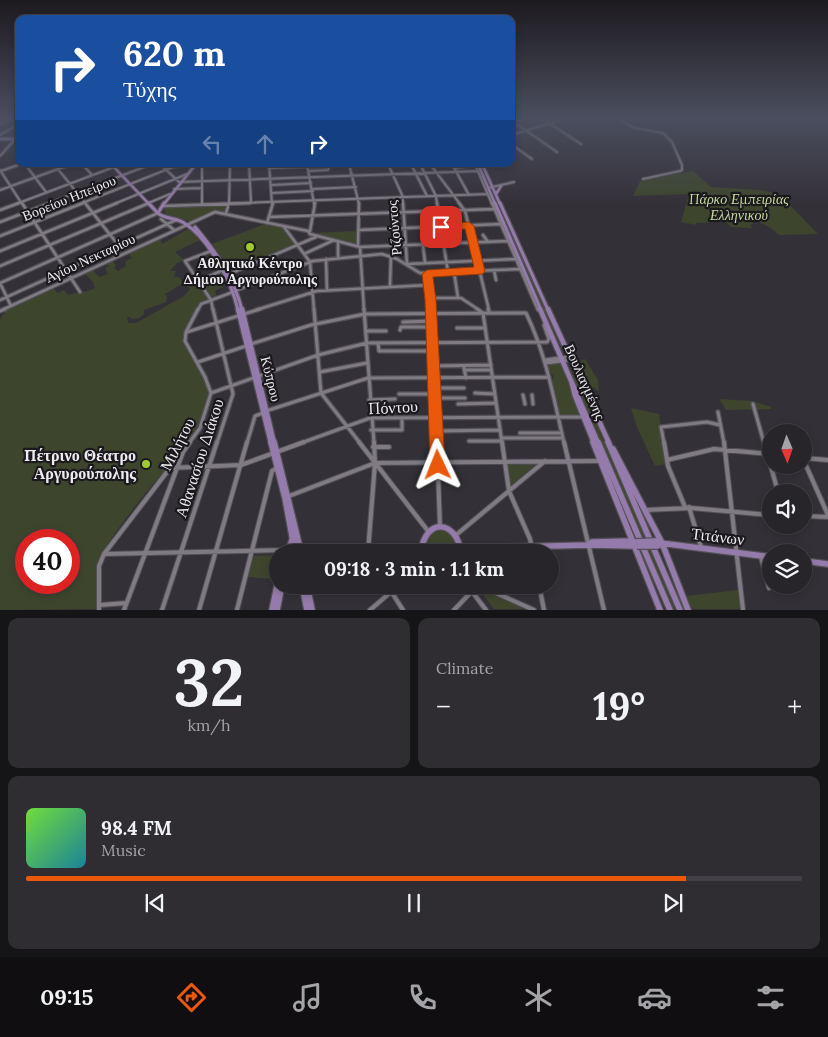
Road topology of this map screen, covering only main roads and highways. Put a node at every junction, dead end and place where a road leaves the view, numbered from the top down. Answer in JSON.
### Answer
{"nodes":[{"id":1,"x":115,"y":167,"type":"edge"},
{"id":2,"x":193,"y":167,"type":"edge"},
{"id":3,"x":478,"y":167,"type":"edge"},
{"id":4,"x":483,"y":167,"type":"edge"},
{"id":5,"x":502,"y":186,"type":"road end"},
{"id":6,"x":489,"y":187,"type":"junction"},
{"id":7,"x":496,"y":194,"type":"junction"},
{"id":8,"x":164,"y":206,"type":"junction"},
{"id":9,"x":158,"y":213,"type":"junction"},
{"id":10,"x":165,"y":215,"type":"junction"},
{"id":11,"x":189,"y":224,"type":"junction"},
{"id":12,"x":506,"y":236,"type":"road end"},
{"id":13,"x":510,"y":240,"type":"junction"},
{"id":14,"x":212,"y":250,"type":"junction"},
{"id":15,"x":227,"y":274,"type":"junction"},
{"id":16,"x":236,"y":291,"type":"joint"},
{"id":17,"x":541,"y":310,"type":"junction"},
{"id":18,"x":242,"y":316,"type":"joint"},
{"id":19,"x":541,"y":316,"type":"road end"},
{"id":20,"x":546,"y":329,"type":"road end"},
{"id":21,"x":551,"y":331,"type":"junction"},
{"id":22,"x":570,"y":358,"type":"joint"},
{"id":23,"x":570,"y":373,"type":"junction"},
{"id":24,"x":608,"y":442,"type":"junction"},
{"id":25,"x":275,"y":452,"type":"junction"},
{"id":26,"x":659,"y":543,"type":"junction"},
{"id":27,"x":294,"y":544,"type":"edge"},
{"id":28,"x":294,"y":544,"type":"edge"},
{"id":29,"x":422,"y":544,"type":"edge"},
{"id":30,"x":459,"y":544,"type":"edge"},
{"id":31,"x":634,"y":544,"type":"junction"},
{"id":32,"x":559,"y":548,"type":"edge"},
{"id":33,"x":762,"y":556,"type":"edge"},
{"id":34,"x":812,"y":562,"type":"edge"},
{"id":35,"x":828,"y":564,"type":"edge"},
{"id":36,"x":275,"y":594,"type":"edge"},
{"id":37,"x":280,"y":594,"type":"edge"},
{"id":38,"x":304,"y":594,"type":"edge"},
{"id":39,"x":309,"y":594,"type":"edge"},
{"id":40,"x":272,"y":610,"type":"edge"},
{"id":41,"x":277,"y":610,"type":"edge"},
{"id":42,"x":307,"y":610,"type":"edge"},
{"id":43,"x":312,"y":610,"type":"edge"},
{"id":44,"x":660,"y":610,"type":"edge"},
{"id":45,"x":670,"y":610,"type":"edge"},
{"id":46,"x":680,"y":610,"type":"edge"},
{"id":47,"x":688,"y":610,"type":"edge"}],
"edges":[{"from":1,"to":9,"type":"main road"},
{"from":2,"to":8,"type":"main road"},
{"from":3,"to":6,"type":"main road","name":"Βουλιαγμένης"},
{"from":4,"to":6,"type":"main road","name":"Βουλιαγμένης"},
{"from":5,"to":7,"type":"main road"},
{"from":6,"to":7,"type":"main road","name":"Βουλιαγμένης"},
{"from":6,"to":13,"type":"main road","name":"Βουλιαγμένης"},
{"from":7,"to":22,"type":"main road","name":"Βουλιαγμένης"},
{"from":8,"to":9,"type":"main road"},
{"from":8,"to":10,"type":"main road"},
{"from":9,"to":10,"type":"main road"},
{"from":9,"to":11,"type":"main road"},
{"from":10,"to":11,"type":"main road"},
{"from":11,"to":14,"type":"main road","name":"Κύπρου"},
{"from":12,"to":13,"type":"main road"},
{"from":13,"to":17,"type":"main road","name":"Βουλιαγμένης"},
{"from":14,"to":15,"type":"main road","name":"Κύπρου"},
{"from":14,"to":15,"type":"main road","name":"Κύπρου"},
{"from":15,"to":16,"type":"main road","name":"Κύπρου"},
{"from":16,"to":18,"type":"main road","name":"Κύπρου"},
{"from":17,"to":19,"type":"main road"},
{"from":17,"to":21,"type":"main road","name":"Βουλιαγμένης"},
{"from":18,"to":25,"type":"main road","name":"Κύπρου"},
{"from":20,"to":21,"type":"main road"},
{"from":21,"to":23,"type":"main road","name":"Βουλιαγμένης"},
{"from":22,"to":24,"type":"main road","name":"Βουλιαγμένης"},
{"from":23,"to":31,"type":"main road"},
{"from":23,"to":45,"type":"main road","name":"Βουλιαγμένης"},
{"from":24,"to":26,"type":"main road","name":"Βουλιαγμένης"},
{"from":24,"to":46,"type":"main road","name":"Βουλιαγμένης"},
{"from":25,"to":27,"type":"main road","name":"Κύπρου"},
{"from":25,"to":28,"type":"main road","name":"Κύπρου"},
{"from":26,"to":31,"type":"main road","name":"Τιτάνων","bridge":true},
{"from":26,"to":33,"type":"main road","name":"Τιτάνων"},
{"from":26,"to":47,"type":"main road","name":"Βουλιαγμένης"},
{"from":29,"to":30,"type":"main road"},
{"from":31,"to":32,"type":"main road","name":"Τιτάνων"},
{"from":31,"to":44,"type":"main road"},
{"from":34,"to":35,"type":"main road"},
{"from":36,"to":40,"type":"main road"},
{"from":37,"to":41,"type":"main road"},
{"from":38,"to":42,"type":"main road"},
{"from":39,"to":43,"type":"main road"}]}
